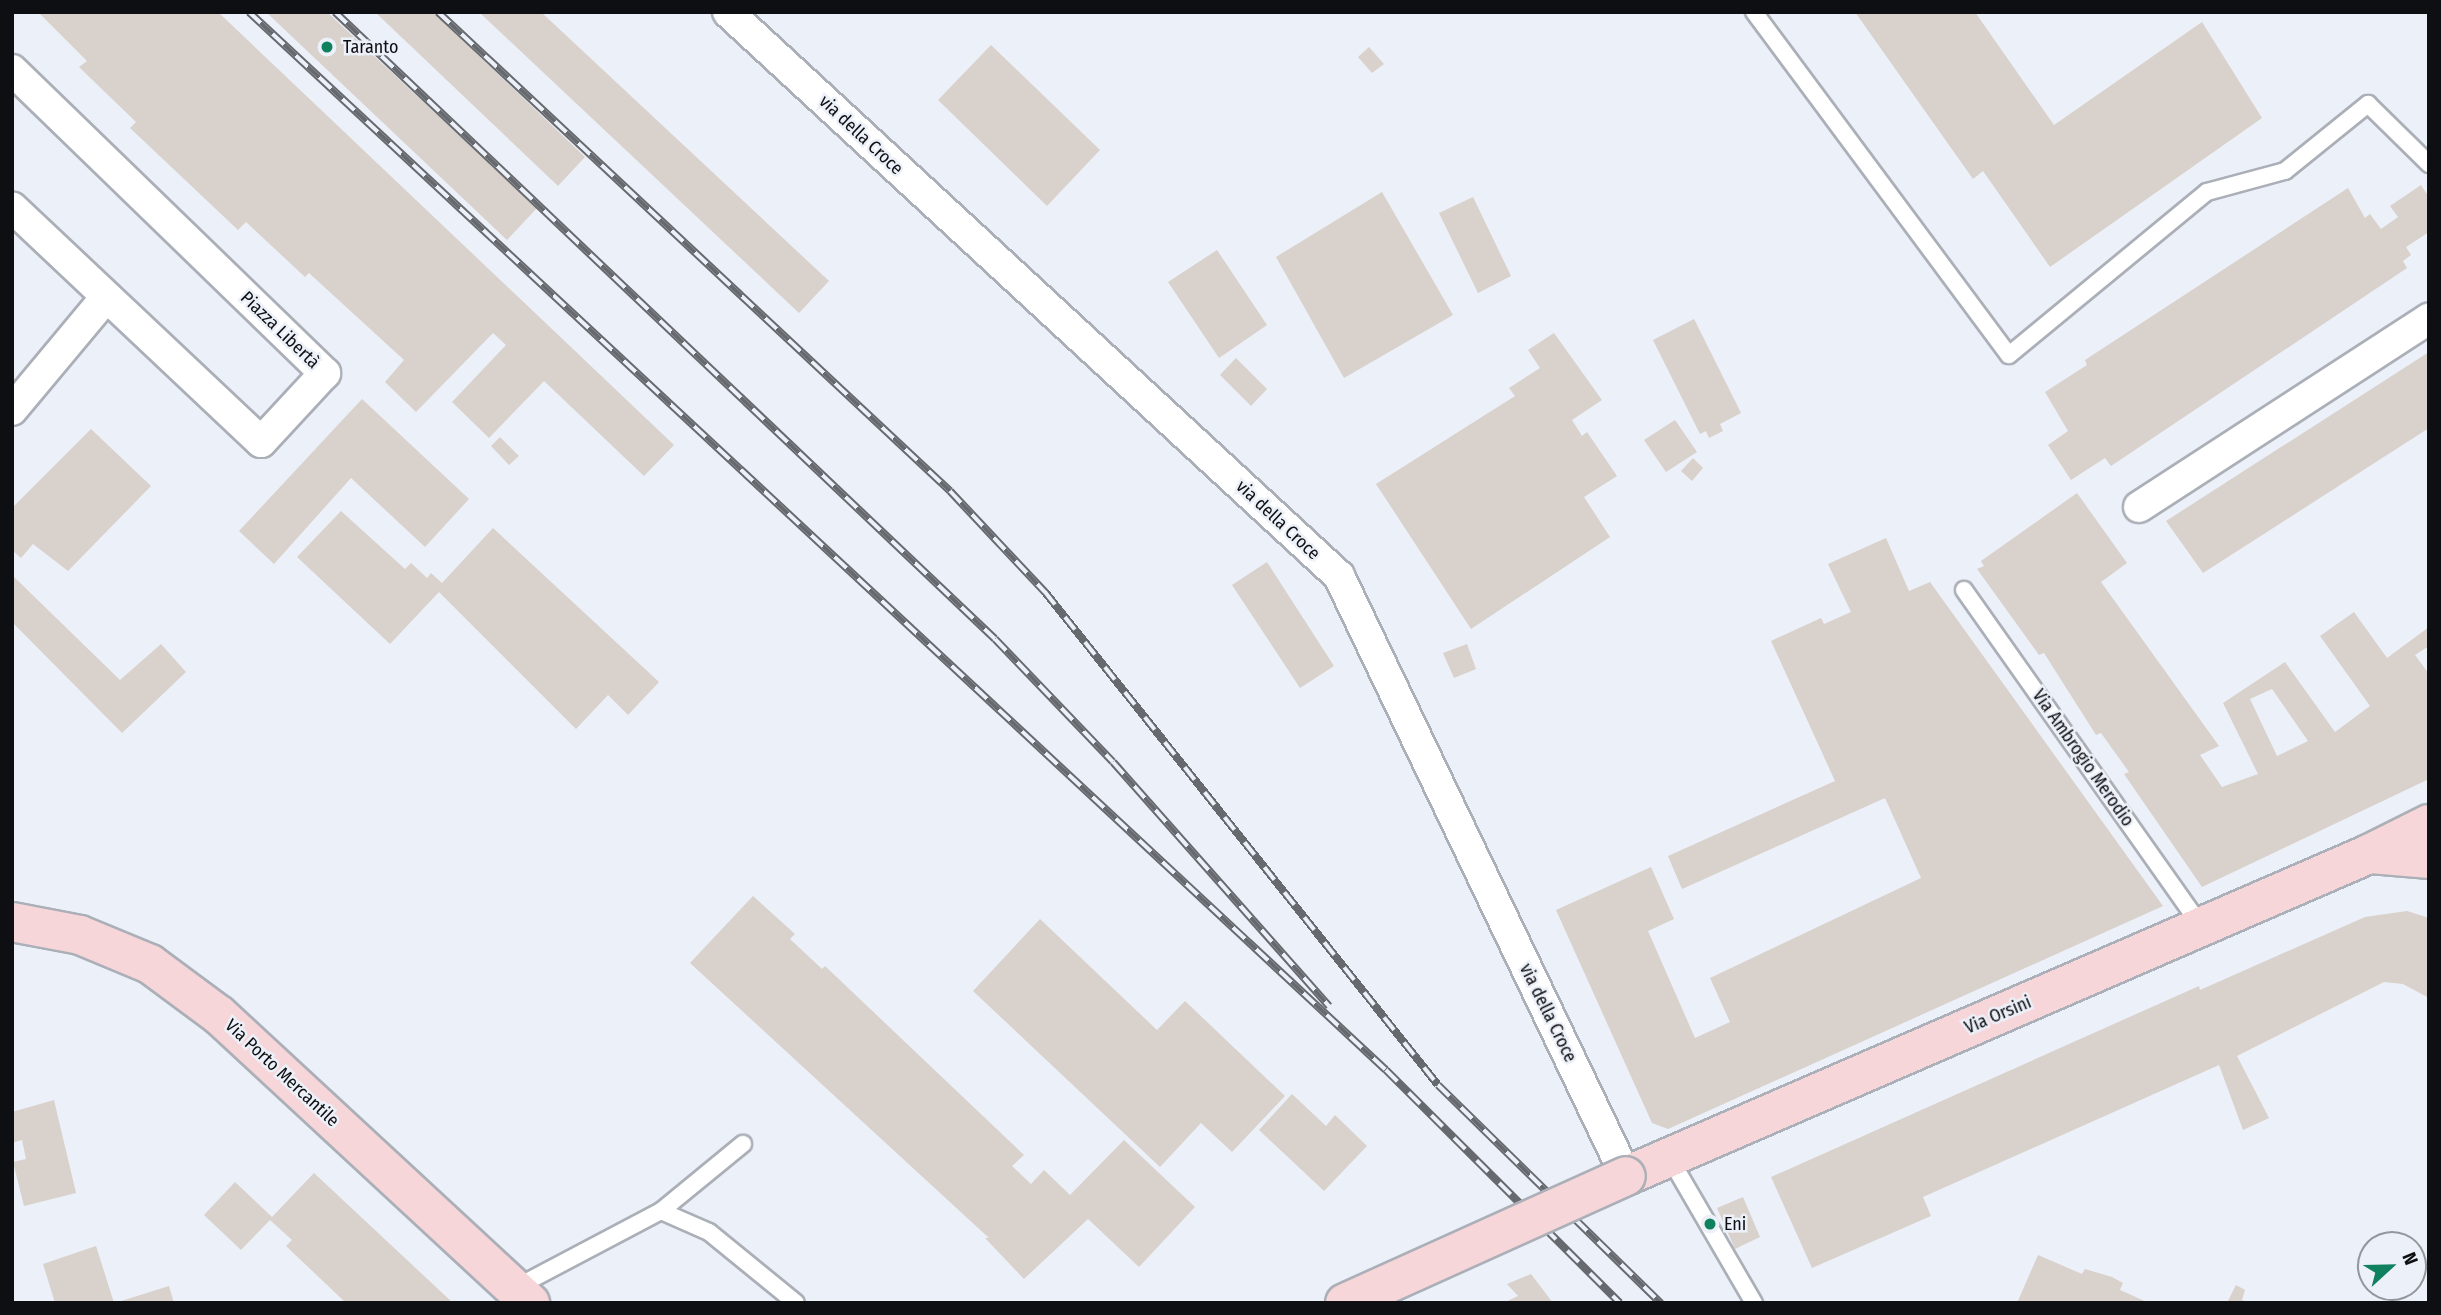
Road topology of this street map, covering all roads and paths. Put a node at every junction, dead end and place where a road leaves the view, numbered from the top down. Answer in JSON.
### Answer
{"nodes":[{"id":1,"x":728,"y":12,"type":"edge"},
{"id":2,"x":1754,"y":12,"type":"edge"},
{"id":3,"x":12,"y":70,"type":"edge"},
{"id":4,"x":2429,"y":164,"type":"edge"},
{"id":5,"x":12,"y":207,"type":"edge"},
{"id":6,"x":106,"y":297,"type":"junction"},
{"id":7,"x":2429,"y":319,"type":"edge"},
{"id":8,"x":12,"y":410,"type":"edge"},
{"id":9,"x":2139,"y":507,"type":"dead end"},
{"id":10,"x":1964,"y":590,"type":"dead end"},
{"id":11,"x":2429,"y":824,"type":"edge"},
{"id":12,"x":2369,"y":854,"type":"junction"},
{"id":13,"x":2429,"y":859,"type":"edge"},
{"id":14,"x":12,"y":922,"type":"edge"},
{"id":15,"x":2201,"y":926,"type":"junction"},
{"id":16,"x":743,"y":1144,"type":"dead end"},
{"id":17,"x":1669,"y":1157,"type":"junction"},
{"id":18,"x":1626,"y":1176,"type":"junction"},
{"id":19,"x":661,"y":1210,"type":"junction"},
{"id":20,"x":522,"y":1295,"type":"edge"},
{"id":21,"x":1755,"y":1302,"type":"edge"},
{"id":22,"x":796,"y":1303,"type":"edge"},
{"id":23,"x":1345,"y":1303,"type":"edge"}],
"edges":[{"from":1,"to":18,"type":"street","name":"via della Croce"},
{"from":2,"to":4,"type":"lane"},
{"from":3,"to":6,"type":"street","name":"Piazza Libertà"},
{"from":5,"to":6,"type":"street","name":"Piazza Libertà"},
{"from":6,"to":8,"type":"street"},
{"from":7,"to":9,"type":"street"},
{"from":10,"to":15,"type":"lane","name":"Via Ambrogio Merodio"},
{"from":11,"to":12,"type":"main road","name":"Via Orsini"},
{"from":12,"to":13,"type":"main road"},
{"from":12,"to":15,"type":"main road","name":"Via Orsini"},
{"from":14,"to":20,"type":"main road","name":"Via Porto Mercantile"},
{"from":15,"to":17,"type":"main road","name":"Via Orsini"},
{"from":16,"to":19,"type":"lane","name":"Via Porto Mercantile"},
{"from":17,"to":18,"type":"main road","name":"Via Orsini"},
{"from":17,"to":21,"type":"lane"},
{"from":18,"to":23,"type":"main road","name":"Via Orsini","bridge":true},
{"from":19,"to":20,"type":"lane","name":"Via Porto Mercantile"},
{"from":19,"to":22,"type":"lane"}]}
